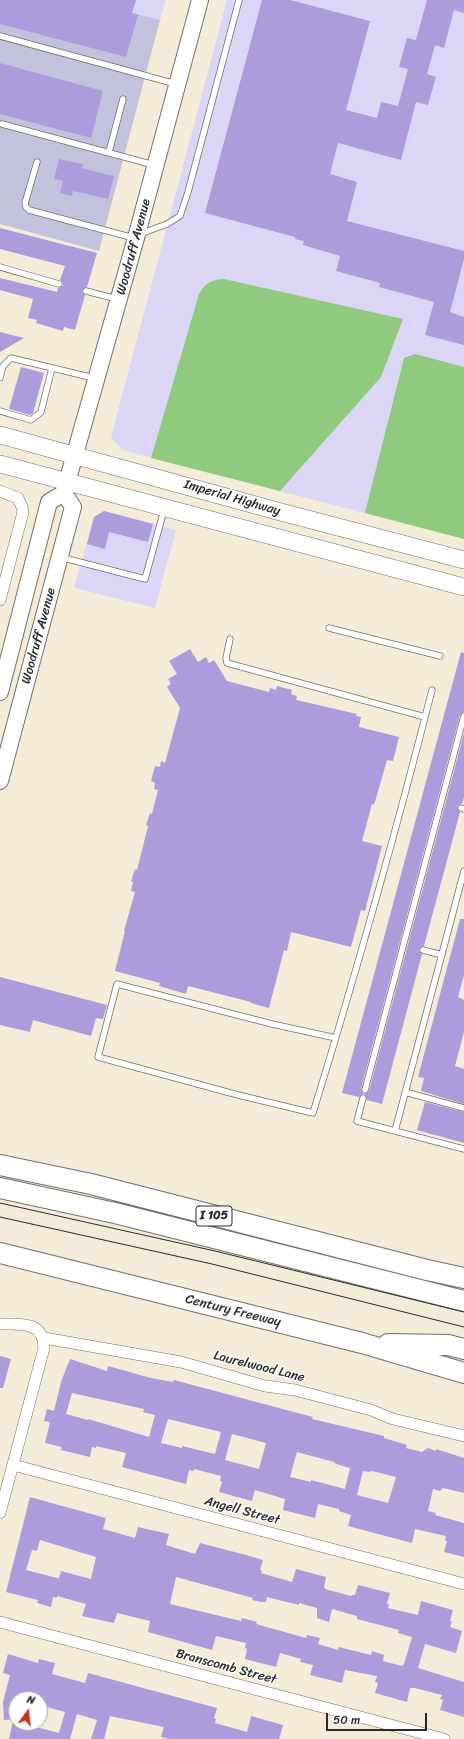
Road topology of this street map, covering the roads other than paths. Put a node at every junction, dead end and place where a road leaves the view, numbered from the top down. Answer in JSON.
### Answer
{"nodes":[{"id":1,"x":200,"y":0,"type":"edge"},
{"id":2,"x":239,"y":0,"type":"edge"},
{"id":3,"x":0,"y":36,"type":"edge"},
{"id":4,"x":178,"y":84,"type":"junction"},
{"id":5,"x":123,"y":99,"type":"dead end"},
{"id":6,"x":2,"y":124,"type":"dead end"},
{"id":7,"x":109,"y":152,"type":"junction"},
{"id":8,"x":37,"y":162,"type":"dead end"},
{"id":9,"x":156,"y":165,"type":"junction"},
{"id":10,"x":137,"y":237,"type":"junction"},
{"id":11,"x":0,"y":267,"type":"edge"},
{"id":12,"x":59,"y":284,"type":"dead end"},
{"id":13,"x":86,"y":291,"type":"dead end"},
{"id":14,"x":119,"y":300,"type":"junction"},
{"id":15,"x":52,"y":368,"type":"junction"},
{"id":16,"x":0,"y":378,"type":"edge"},
{"id":17,"x":96,"y":379,"type":"junction"},
{"id":18,"x":0,"y":411,"type":"edge"},
{"id":19,"x":0,"y":435,"type":"edge"},
{"id":20,"x":75,"y":454,"type":"junction"},
{"id":21,"x":0,"y":464,"type":"edge"},
{"id":22,"x":65,"y":487,"type":"junction"},
{"id":23,"x":0,"y":491,"type":"edge"},
{"id":24,"x":165,"y":509,"type":"junction"},
{"id":25,"x":60,"y":556,"type":"junction"},
{"id":26,"x":464,"y":560,"type":"edge"},
{"id":27,"x":464,"y":587,"type":"edge"},
{"id":28,"x":0,"y":600,"type":"edge"},
{"id":29,"x":329,"y":628,"type":"dead end"},
{"id":30,"x":230,"y":639,"type":"dead end"},
{"id":31,"x":440,"y":656,"type":"dead end"},
{"id":32,"x":432,"y":690,"type":"dead end"},
{"id":33,"x":0,"y":692,"type":"edge"},
{"id":34,"x":464,"y":716,"type":"edge"},
{"id":35,"x":425,"y":717,"type":"junction"},
{"id":36,"x":0,"y":781,"type":"edge"},
{"id":37,"x":464,"y":871,"type":"edge"},
{"id":38,"x":423,"y":950,"type":"dead end"},
{"id":39,"x":442,"y":955,"type":"junction"},
{"id":40,"x":336,"y":1038,"type":"junction"},
{"id":41,"x":365,"y":1090,"type":"dead end"},
{"id":42,"x":405,"y":1092,"type":"junction"},
{"id":43,"x":362,"y":1098,"type":"dead end"},
{"id":44,"x":464,"y":1108,"type":"edge"},
{"id":45,"x":395,"y":1131,"type":"junction"},
{"id":46,"x":464,"y":1149,"type":"edge"},
{"id":47,"x":0,"y":1165,"type":"edge"},
{"id":48,"x":0,"y":1188,"type":"edge"},
{"id":49,"x":0,"y":1253,"type":"edge"},
{"id":50,"x":427,"y":1270,"type":"junction"},
{"id":51,"x":464,"y":1278,"type":"edge"},
{"id":52,"x":464,"y":1282,"type":"edge"},
{"id":53,"x":464,"y":1301,"type":"edge"},
{"id":54,"x":0,"y":1324,"type":"edge"},
{"id":55,"x":44,"y":1338,"type":"junction"},
{"id":56,"x":362,"y":1344,"type":"junction"},
{"id":57,"x":464,"y":1349,"type":"edge"},
{"id":58,"x":464,"y":1373,"type":"edge"},
{"id":59,"x":464,"y":1436,"type":"edge"},
{"id":60,"x":13,"y":1465,"type":"junction"},
{"id":61,"x":0,"y":1513,"type":"edge"},
{"id":62,"x":464,"y":1584,"type":"edge"},
{"id":63,"x":0,"y":1622,"type":"edge"},
{"id":64,"x":444,"y":1739,"type":"edge"}],
"edges":[{"from":1,"to":4,"type":"main road","name":"Woodruff Avenue"},
{"from":2,"to":10,"type":"lane"},
{"from":3,"to":4,"type":"lane"},
{"from":4,"to":9,"type":"main road","name":"Woodruff Avenue"},
{"from":5,"to":7,"type":"lane"},
{"from":6,"to":7,"type":"lane"},
{"from":7,"to":9,"type":"lane"},
{"from":8,"to":10,"type":"lane"},
{"from":9,"to":10,"type":"main road","name":"Woodruff Avenue"},
{"from":10,"to":14,"type":"main road","name":"Woodruff Avenue"},
{"from":11,"to":12,"type":"lane"},
{"from":13,"to":14,"type":"lane"},
{"from":14,"to":17,"type":"main road","name":"Woodruff Avenue"},
{"from":15,"to":16,"type":"lane"},
{"from":15,"to":17,"type":"lane"},
{"from":15,"to":18,"type":"lane"},
{"from":17,"to":20,"type":"main road","name":"Woodruff Avenue"},
{"from":19,"to":20,"type":"main road","name":"Imperial Highway"},
{"from":20,"to":22,"type":"main road","name":"Woodruff Avenue"},
{"from":20,"to":26,"type":"main road","name":"Imperial Highway"},
{"from":21,"to":22,"type":"main road","name":"Imperial Highway"},
{"from":22,"to":24,"type":"main road","name":"Imperial Highway"},
{"from":22,"to":25,"type":"main road","name":"Woodruff Avenue"},
{"from":22,"to":33,"type":"main road","name":"Woodruff Avenue"},
{"from":23,"to":28,"type":"street"},
{"from":24,"to":25,"type":"lane"},
{"from":24,"to":27,"type":"main road","name":"Imperial Highway"},
{"from":25,"to":36,"type":"main road","name":"Woodruff Avenue"},
{"from":29,"to":31,"type":"lane"},
{"from":30,"to":35,"type":"lane"},
{"from":32,"to":35,"type":"lane"},
{"from":34,"to":41,"type":"lane"},
{"from":35,"to":40,"type":"lane"},
{"from":37,"to":39,"type":"lane"},
{"from":38,"to":39,"type":"lane"},
{"from":39,"to":42,"type":"lane"},
{"from":40,"to":40,"type":"lane"},
{"from":42,"to":44,"type":"lane"},
{"from":42,"to":45,"type":"lane"},
{"from":43,"to":45,"type":"lane"},
{"from":45,"to":46,"type":"lane"},
{"from":47,"to":50,"type":"highway","number":"I 105"},
{"from":48,"to":53,"type":"highway"},
{"from":49,"to":56,"type":"highway","name":"Century Freeway"},
{"from":50,"to":51,"type":"highway","number":"I 105"},
{"from":50,"to":52,"type":"highway"},
{"from":54,"to":55,"type":"street"},
{"from":55,"to":59,"type":"street","name":"Laurelwood Lane"},
{"from":55,"to":60,"type":"street"},
{"from":56,"to":57,"type":"highway"},
{"from":56,"to":58,"type":"highway","name":"Century Freeway"},
{"from":60,"to":61,"type":"street"},
{"from":60,"to":62,"type":"street","name":"Angell Street"},
{"from":63,"to":64,"type":"street","name":"Branscomb Street"}]}
